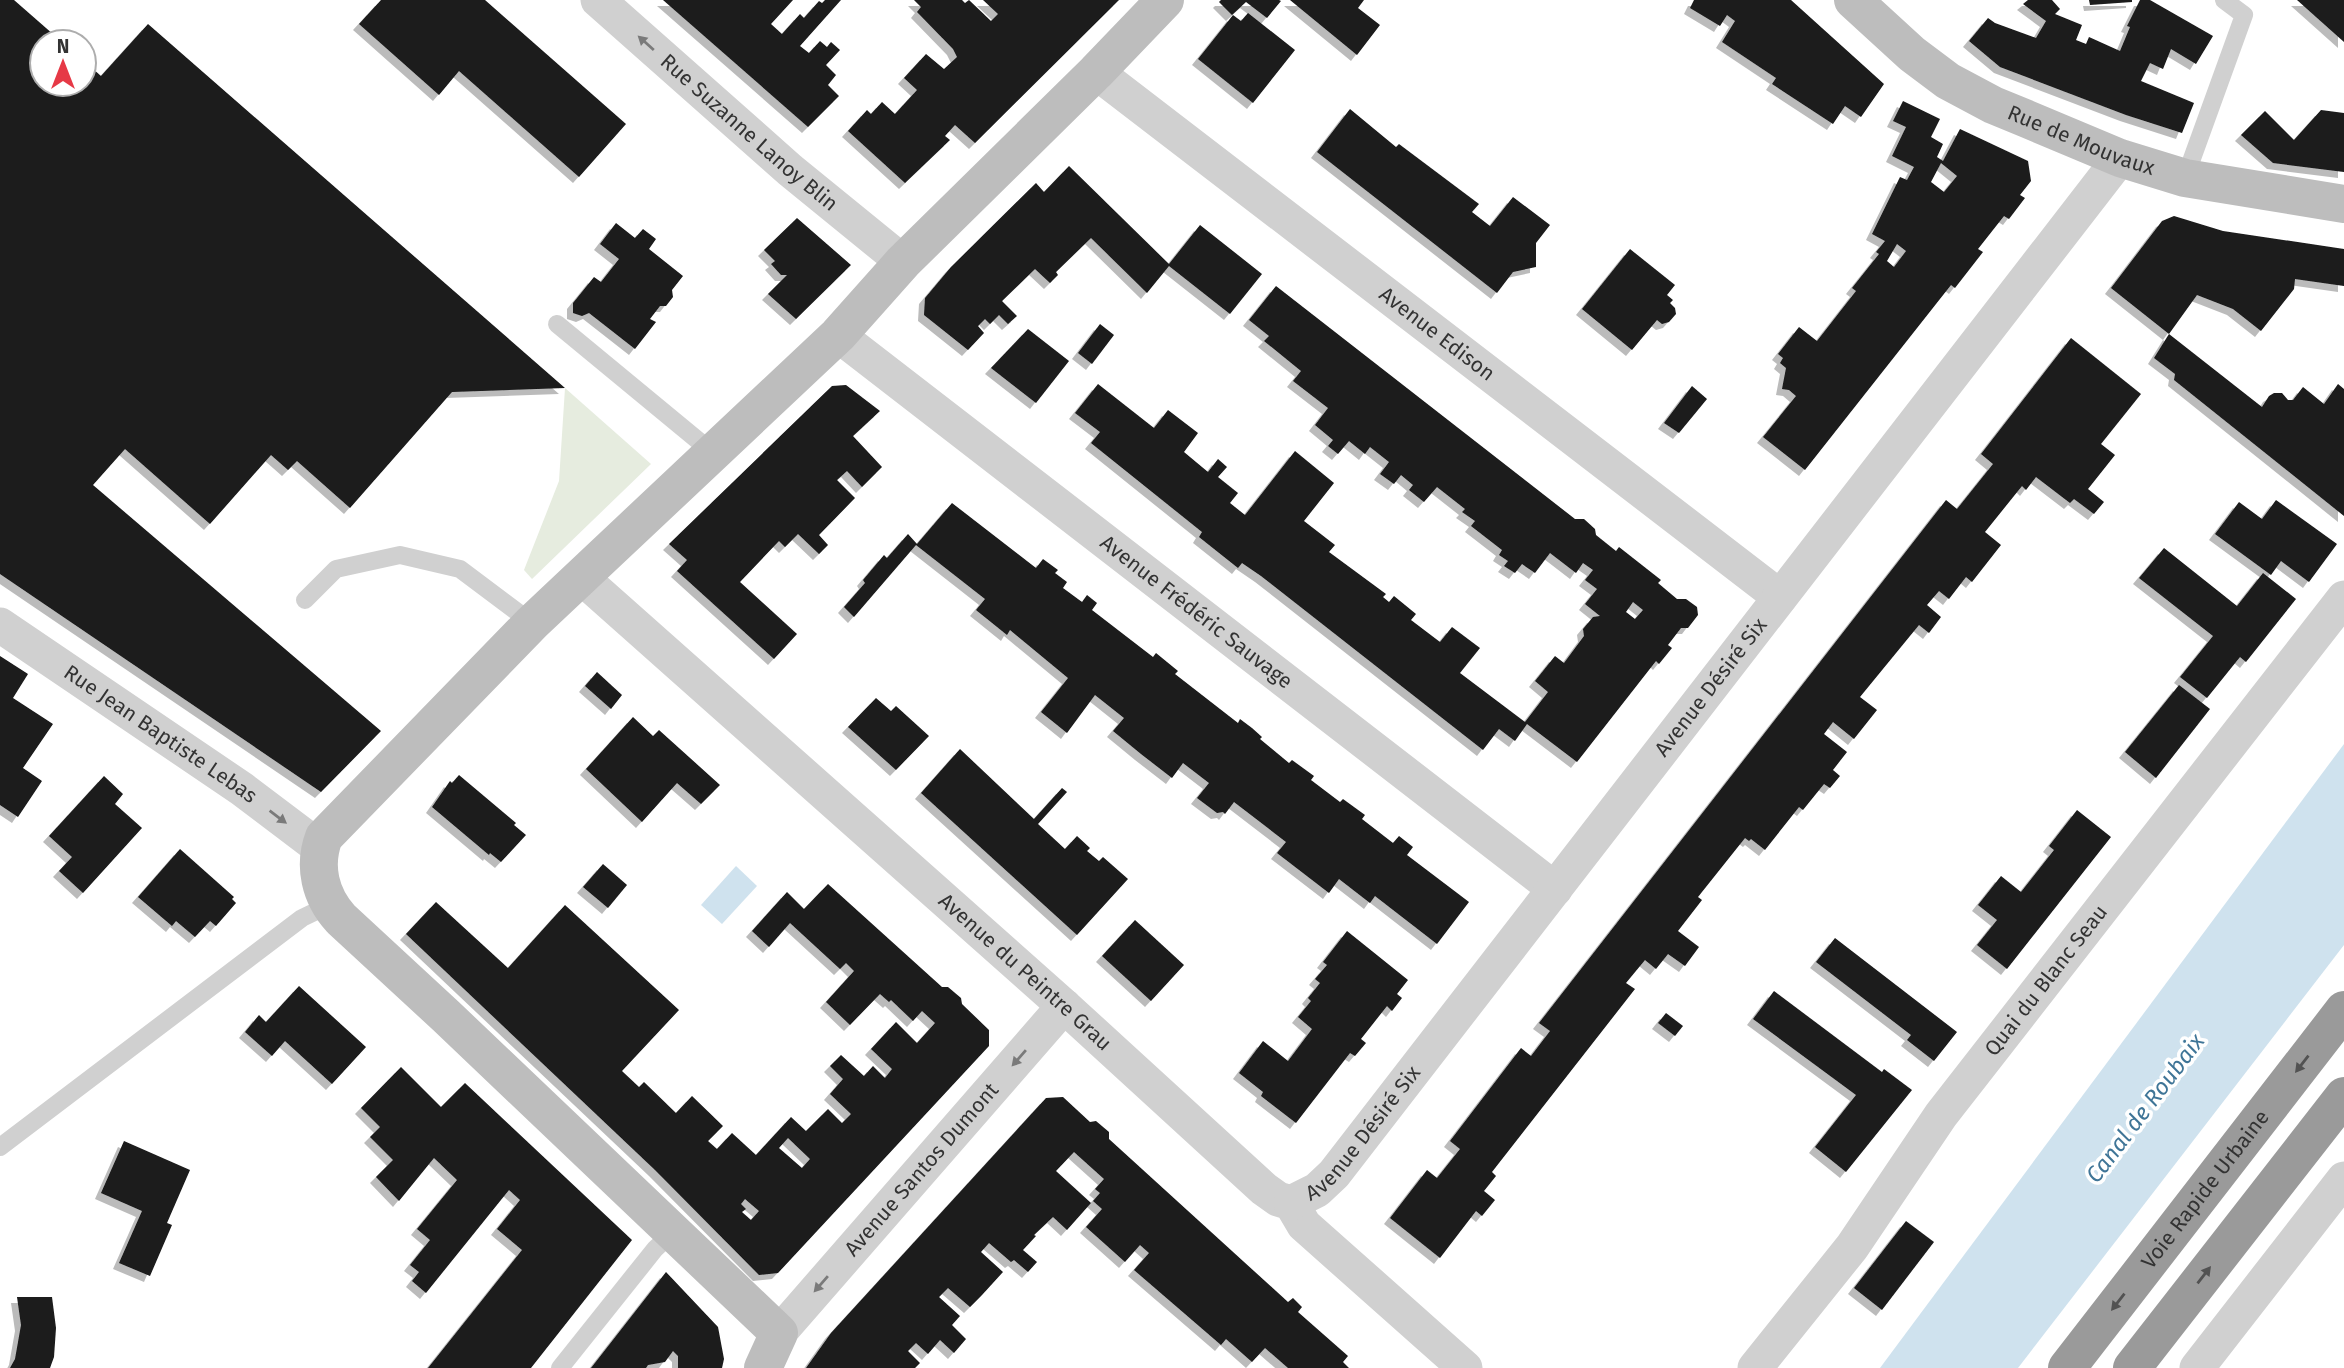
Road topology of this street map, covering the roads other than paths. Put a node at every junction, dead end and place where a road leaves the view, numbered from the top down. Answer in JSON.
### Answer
{"nodes":[{"id":1,"x":598,"y":0,"type":"edge"},
{"id":2,"x":1165,"y":0,"type":"edge"},
{"id":3,"x":1853,"y":0,"type":"edge"},
{"id":4,"x":2224,"y":0,"type":"edge"},
{"id":5,"x":1096,"y":72,"type":"junction"},
{"id":6,"x":2120,"y":158,"type":"junction"},
{"id":7,"x":2185,"y":178,"type":"junction"},
{"id":8,"x":2344,"y":204,"type":"edge"},
{"id":9,"x":904,"y":262,"type":"junction"},
{"id":10,"x":557,"y":324,"type":"dead end"},
{"id":11,"x":838,"y":335,"type":"junction"},
{"id":12,"x":712,"y":452,"type":"junction"},
{"id":13,"x":582,"y":578,"type":"junction"},
{"id":14,"x":1780,"y":597,"type":"junction"},
{"id":15,"x":2344,"y":597,"type":"edge"},
{"id":16,"x":305,"y":600,"type":"dead end"},
{"id":17,"x":532,"y":623,"type":"junction"},
{"id":18,"x":0,"y":625,"type":"edge"},
{"id":19,"x":320,"y":848,"type":"junction"},
{"id":20,"x":1555,"y":889,"type":"junction"},
{"id":21,"x":329,"y":905,"type":"junction"},
{"id":22,"x":1064,"y":1006,"type":"junction"},
{"id":23,"x":2344,"y":1010,"type":"edge"},
{"id":24,"x":2344,"y":1096,"type":"edge"},
{"id":25,"x":0,"y":1147,"type":"edge"},
{"id":26,"x":2344,"y":1179,"type":"edge"},
{"id":27,"x":1291,"y":1203,"type":"junction"},
{"id":28,"x":672,"y":1233,"type":"junction"},
{"id":29,"x":779,"y":1333,"type":"junction"},
{"id":30,"x":560,"y":1368,"type":"edge"},
{"id":31,"x":763,"y":1368,"type":"edge"},
{"id":32,"x":1465,"y":1368,"type":"edge"},
{"id":33,"x":1755,"y":1368,"type":"edge"},
{"id":34,"x":2067,"y":1368,"type":"edge"},
{"id":35,"x":2132,"y":1368,"type":"edge"},
{"id":36,"x":2197,"y":1368,"type":"edge"}],
"edges":[{"from":9,"to":1,"type":"street","name":"Rue Suzanne Lanoy Blin","one_way":true},
{"from":2,"to":5,"type":"street"},
{"from":3,"to":6,"type":"street","name":"Rue de Mouvaux"},
{"from":4,"to":7,"type":"lane"},
{"from":5,"to":9,"type":"street"},
{"from":5,"to":14,"type":"street","name":"Avenue Edison"},
{"from":6,"to":7,"type":"street","name":"Rue de Mouvaux"},
{"from":6,"to":14,"type":"street","name":"Avenue Désiré Six"},
{"from":7,"to":8,"type":"street","name":"Rue de Mouvaux"},
{"from":9,"to":11,"type":"street"},
{"from":10,"to":12,"type":"lane"},
{"from":11,"to":12,"type":"street"},
{"from":11,"to":20,"type":"street","name":"Avenue Frédéric Sauvage"},
{"from":12,"to":13,"type":"street"},
{"from":13,"to":17,"type":"street"},
{"from":13,"to":22,"type":"street","name":"Avenue du Peintre Grau"},
{"from":14,"to":20,"type":"street","name":"Avenue Désiré Six"},
{"from":15,"to":33,"type":"street","name":"Quai du Blanc Seau"},
{"from":16,"to":17,"type":"lane"},
{"from":17,"to":19,"type":"street"},
{"from":18,"to":19,"type":"street","name":"Rue Jean Baptiste Lebas","one_way":true},
{"from":19,"to":21,"type":"street"},
{"from":20,"to":27,"type":"street","name":"Avenue Désiré Six"},
{"from":21,"to":25,"type":"lane"},
{"from":21,"to":28,"type":"street"},
{"from":22,"to":27,"type":"street","name":"Avenue du Peintre Grau"},
{"from":22,"to":29,"type":"street","name":"Avenue Santos Dumont","one_way":true},
{"from":23,"to":34,"type":"highway","name":"Voie Rapide Urbaine","one_way":true},
{"from":35,"to":24,"type":"highway","one_way":true},
{"from":26,"to":36,"type":"street"},
{"from":27,"to":32,"type":"street","name":"Avenue du Peintre Grau"},
{"from":28,"to":29,"type":"street"},
{"from":28,"to":30,"type":"lane"},
{"from":29,"to":31,"type":"street"}]}
